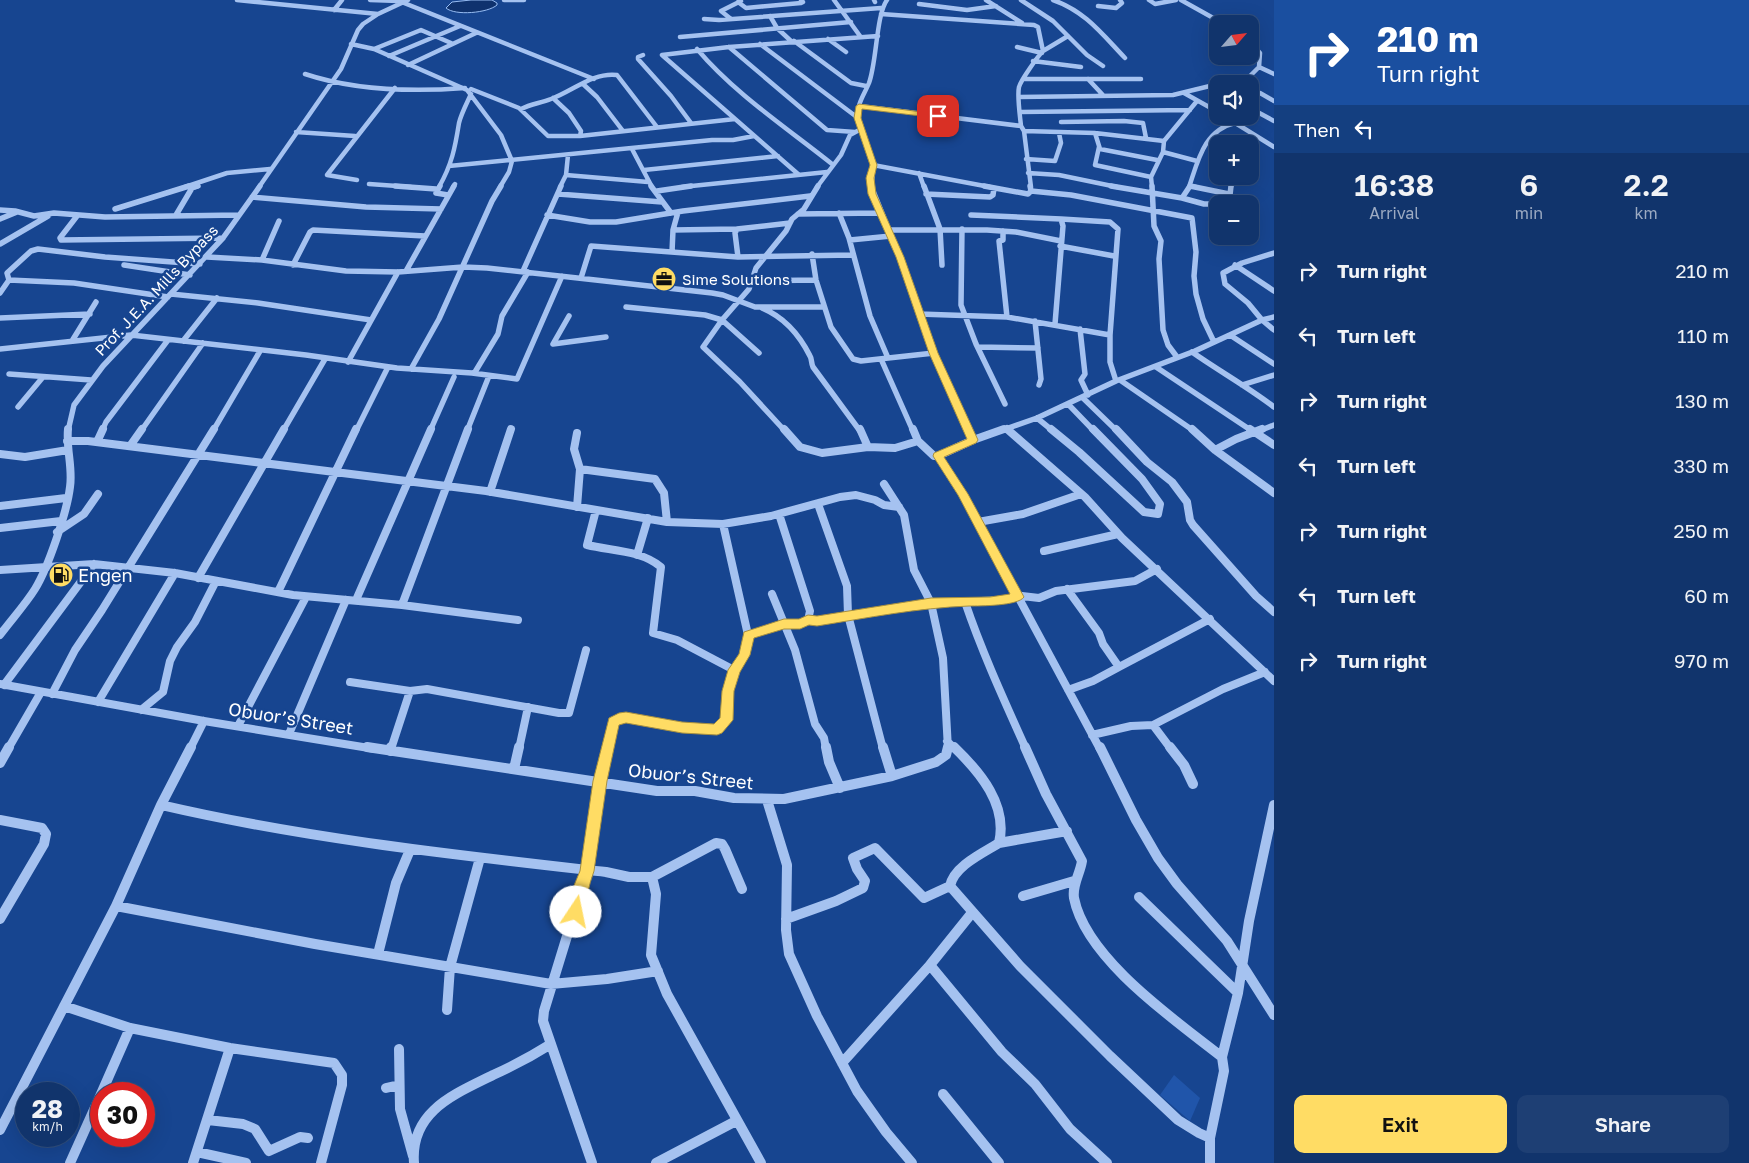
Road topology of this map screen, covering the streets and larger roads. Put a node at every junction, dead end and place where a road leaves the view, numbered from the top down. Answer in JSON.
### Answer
{"nodes":[{"id":1,"x":237,"y":0,"type":"edge"},
{"id":2,"x":303,"y":0,"type":"edge"},
{"id":3,"x":342,"y":0,"type":"edge"},
{"id":4,"x":370,"y":0,"type":"edge"},
{"id":5,"x":504,"y":0,"type":"edge"},
{"id":6,"x":524,"y":0,"type":"edge"},
{"id":7,"x":769,"y":0,"type":"edge"},
{"id":8,"x":801,"y":0,"type":"edge"},
{"id":9,"x":834,"y":0,"type":"edge"},
{"id":10,"x":887,"y":0,"type":"edge"},
{"id":11,"x":928,"y":0,"type":"edge"},
{"id":12,"x":937,"y":0,"type":"edge"},
{"id":13,"x":986,"y":0,"type":"edge"},
{"id":14,"x":1021,"y":0,"type":"edge"},
{"id":15,"x":1053,"y":0,"type":"edge"},
{"id":16,"x":1120,"y":0,"type":"edge"},
{"id":17,"x":1149,"y":0,"type":"edge"},
{"id":18,"x":1176,"y":0,"type":"edge"},
{"id":19,"x":1181,"y":0,"type":"edge"},
{"id":20,"x":267,"y":1,"type":"edge"},
{"id":21,"x":405,"y":1,"type":"edge"},
{"id":22,"x":740,"y":1,"type":"edge"},
{"id":23,"x":920,"y":1,"type":"edge"},
{"id":24,"x":773,"y":5,"type":"junction"},
{"id":25,"x":302,"y":6,"type":"junction"},
{"id":26,"x":996,"y":6,"type":"junction"},
{"id":27,"x":1098,"y":6,"type":"dead end"},
{"id":28,"x":949,"y":7,"type":"junction"},
{"id":29,"x":881,"y":8,"type":"junction"},
{"id":30,"x":334,"y":10,"type":"junction"},
{"id":31,"x":841,"y":10,"type":"junction"},
{"id":32,"x":378,"y":14,"type":"junction"},
{"id":33,"x":881,"y":14,"type":"junction"},
{"id":34,"x":770,"y":16,"type":"junction"},
{"id":35,"x":913,"y":17,"type":"junction"},
{"id":36,"x":1209,"y":17,"type":"edge"},
{"id":37,"x":704,"y":19,"type":"dead end"},
{"id":38,"x":732,"y":19,"type":"junction"},
{"id":39,"x":1053,"y":21,"type":"junction"},
{"id":40,"x":851,"y":22,"type":"junction"},
{"id":41,"x":1023,"y":24,"type":"junction"},
{"id":42,"x":1029,"y":24,"type":"junction"},
{"id":43,"x":460,"y":26,"type":"junction"},
{"id":44,"x":777,"y":28,"type":"junction"},
{"id":45,"x":476,"y":33,"type":"junction"},
{"id":46,"x":437,"y":36,"type":"junction"},
{"id":47,"x":860,"y":36,"type":"junction"},
{"id":48,"x":878,"y":36,"type":"junction"},
{"id":49,"x":1068,"y":36,"type":"junction"},
{"id":50,"x":680,"y":37,"type":"dead end"},
{"id":51,"x":828,"y":39,"type":"junction"},
{"id":52,"x":793,"y":41,"type":"junction"},
{"id":53,"x":451,"y":43,"type":"junction"},
{"id":54,"x":351,"y":44,"type":"junction"},
{"id":55,"x":760,"y":44,"type":"junction"},
{"id":56,"x":729,"y":47,"type":"junction"},
{"id":57,"x":1017,"y":47,"type":"dead end"},
{"id":58,"x":374,"y":49,"type":"junction"},
{"id":59,"x":697,"y":50,"type":"junction"},
{"id":60,"x":846,"y":52,"type":"dead end"},
{"id":61,"x":1042,"y":52,"type":"junction"},
{"id":62,"x":1259,"y":52,"type":"edge"},
{"id":63,"x":643,"y":55,"type":"dead end"},
{"id":64,"x":389,"y":56,"type":"junction"},
{"id":65,"x":1125,"y":58,"type":"dead end"},
{"id":66,"x":1033,"y":60,"type":"junction"},
{"id":67,"x":408,"y":65,"type":"junction"},
{"id":68,"x":1103,"y":66,"type":"dead end"},
{"id":69,"x":1259,"y":67,"type":"junction"},
{"id":70,"x":1081,"y":68,"type":"dead end"},
{"id":71,"x":305,"y":74,"type":"dead end"},
{"id":72,"x":1274,"y":74,"type":"edge"},
{"id":73,"x":1251,"y":75,"type":"edge"},
{"id":74,"x":1141,"y":78,"type":"dead end"},
{"id":75,"x":594,"y":79,"type":"junction"},
{"id":76,"x":1024,"y":79,"type":"junction"},
{"id":77,"x":1088,"y":79,"type":"junction"},
{"id":78,"x":332,"y":83,"type":"junction"},
{"id":79,"x":583,"y":84,"type":"junction"},
{"id":80,"x":1209,"y":85,"type":"edge"},
{"id":81,"x":866,"y":86,"type":"junction"},
{"id":82,"x":1204,"y":86,"type":"junction"},
{"id":83,"x":395,"y":88,"type":"junction"},
{"id":84,"x":465,"y":88,"type":"junction"},
{"id":85,"x":1209,"y":88,"type":"edge"},
{"id":86,"x":471,"y":92,"type":"junction"},
{"id":87,"x":1184,"y":93,"type":"junction"},
{"id":88,"x":1259,"y":93,"type":"edge"},
{"id":89,"x":1102,"y":94,"type":"junction"},
{"id":90,"x":1019,"y":97,"type":"junction"},
{"id":91,"x":553,"y":98,"type":"junction"},
{"id":92,"x":1197,"y":101,"type":"junction"},
{"id":93,"x":1274,"y":101,"type":"edge"},
{"id":94,"x":859,"y":106,"type":"junction"},
{"id":95,"x":1209,"y":107,"type":"edge"},
{"id":96,"x":521,"y":109,"type":"junction"},
{"id":97,"x":1190,"y":110,"type":"junction"},
{"id":98,"x":1055,"y":111,"type":"junction"},
{"id":99,"x":1020,"y":112,"type":"junction"},
{"id":100,"x":1259,"y":113,"type":"edge"},
{"id":101,"x":858,"y":118,"type":"junction"},
{"id":102,"x":735,"y":119,"type":"junction"},
{"id":103,"x":1274,"y":121,"type":"edge"},
{"id":104,"x":1061,"y":122,"type":"junction"},
{"id":105,"x":691,"y":123,"type":"junction"},
{"id":106,"x":1224,"y":125,"type":"edge"},
{"id":107,"x":1238,"y":125,"type":"edge"},
{"id":108,"x":657,"y":127,"type":"junction"},
{"id":109,"x":1023,"y":128,"type":"junction"},
{"id":110,"x":623,"y":131,"type":"junction"},
{"id":111,"x":858,"y":131,"type":"junction"},
{"id":112,"x":296,"y":132,"type":"junction"},
{"id":113,"x":1059,"y":133,"type":"junction"},
{"id":114,"x":1067,"y":133,"type":"junction"},
{"id":115,"x":1095,"y":133,"type":"junction"},
{"id":116,"x":355,"y":136,"type":"junction"},
{"id":117,"x":580,"y":136,"type":"junction"},
{"id":118,"x":754,"y":136,"type":"junction"},
{"id":119,"x":1146,"y":138,"type":"junction"},
{"id":120,"x":1164,"y":141,"type":"junction"},
{"id":121,"x":1274,"y":147,"type":"edge"},
{"id":122,"x":1098,"y":148,"type":"junction"},
{"id":123,"x":632,"y":149,"type":"junction"},
{"id":124,"x":1162,"y":152,"type":"junction"},
{"id":125,"x":568,"y":155,"type":"junction"},
{"id":126,"x":778,"y":156,"type":"junction"},
{"id":127,"x":1026,"y":159,"type":"junction"},
{"id":128,"x":1158,"y":160,"type":"junction"},
{"id":129,"x":512,"y":161,"type":"junction"},
{"id":130,"x":1197,"y":161,"type":"junction"},
{"id":131,"x":832,"y":164,"type":"junction"},
{"id":132,"x":873,"y":165,"type":"junction"},
{"id":133,"x":449,"y":166,"type":"junction"},
{"id":134,"x":270,"y":169,"type":"junction"},
{"id":135,"x":644,"y":170,"type":"junction"},
{"id":136,"x":827,"y":172,"type":"junction"},
{"id":137,"x":919,"y":172,"type":"junction"},
{"id":138,"x":1028,"y":173,"type":"junction"},
{"id":139,"x":798,"y":174,"type":"junction"},
{"id":140,"x":566,"y":175,"type":"junction"},
{"id":141,"x":1151,"y":178,"type":"junction"},
{"id":142,"x":356,"y":180,"type":"dead end"},
{"id":143,"x":648,"y":182,"type":"junction"},
{"id":144,"x":369,"y":184,"type":"dead end"},
{"id":145,"x":455,"y":184,"type":"dead end"},
{"id":146,"x":205,"y":185,"type":"dead end"},
{"id":147,"x":1232,"y":185,"type":"edge"},
{"id":148,"x":1190,"y":186,"type":"junction"},
{"id":149,"x":994,"y":188,"type":"junction"},
{"id":150,"x":436,"y":189,"type":"junction"},
{"id":151,"x":657,"y":191,"type":"junction"},
{"id":152,"x":1031,"y":191,"type":"junction"},
{"id":153,"x":558,"y":194,"type":"junction"},
{"id":154,"x":926,"y":194,"type":"junction"},
{"id":155,"x":1153,"y":194,"type":"junction"},
{"id":156,"x":1229,"y":194,"type":"joint"},
{"id":157,"x":448,"y":195,"type":"junction"},
{"id":158,"x":810,"y":196,"type":"junction"},
{"id":159,"x":252,"y":197,"type":"junction"},
{"id":160,"x":1182,"y":198,"type":"junction"},
{"id":161,"x":662,"y":202,"type":"junction"},
{"id":162,"x":1209,"y":204,"type":"edge"},
{"id":163,"x":115,"y":209,"type":"dead end"},
{"id":164,"x":0,"y":210,"type":"edge"},
{"id":165,"x":440,"y":210,"type":"junction"},
{"id":166,"x":1154,"y":210,"type":"junction"},
{"id":167,"x":18,"y":212,"type":"junction"},
{"id":168,"x":674,"y":212,"type":"junction"},
{"id":169,"x":54,"y":213,"type":"junction"},
{"id":170,"x":839,"y":213,"type":"junction"},
{"id":171,"x":239,"y":214,"type":"junction"},
{"id":172,"x":798,"y":214,"type":"junction"},
{"id":173,"x":880,"y":214,"type":"junction"},
{"id":174,"x":176,"y":215,"type":"junction"},
{"id":175,"x":546,"y":215,"type":"junction"},
{"id":176,"x":971,"y":215,"type":"dead end"},
{"id":177,"x":77,"y":216,"type":"junction"},
{"id":178,"x":0,"y":219,"type":"edge"},
{"id":179,"x":1061,"y":219,"type":"junction"},
{"id":180,"x":279,"y":221,"type":"dead end"},
{"id":181,"x":790,"y":223,"type":"junction"},
{"id":182,"x":737,"y":229,"type":"junction"},
{"id":183,"x":940,"y":229,"type":"junction"},
{"id":184,"x":962,"y":229,"type":"junction"},
{"id":185,"x":673,"y":230,"type":"junction"},
{"id":186,"x":1003,"y":231,"type":"junction"},
{"id":187,"x":889,"y":233,"type":"junction"},
{"id":188,"x":425,"y":236,"type":"junction"},
{"id":189,"x":223,"y":238,"type":"junction"},
{"id":190,"x":850,"y":240,"type":"junction"},
{"id":191,"x":1060,"y":243,"type":"junction"},
{"id":192,"x":0,"y":244,"type":"edge"},
{"id":193,"x":672,"y":252,"type":"junction"},
{"id":194,"x":1274,"y":252,"type":"edge"},
{"id":195,"x":812,"y":254,"type":"junction"},
{"id":196,"x":853,"y":255,"type":"junction"},
{"id":197,"x":1267,"y":255,"type":"junction"},
{"id":198,"x":764,"y":256,"type":"junction"},
{"id":199,"x":1114,"y":256,"type":"junction"},
{"id":200,"x":206,"y":257,"type":"junction"},
{"id":201,"x":738,"y":257,"type":"junction"},
{"id":202,"x":1274,"y":259,"type":"edge"},
{"id":203,"x":262,"y":260,"type":"junction"},
{"id":204,"x":200,"y":264,"type":"junction"},
{"id":205,"x":124,"y":265,"type":"dead end"},
{"id":206,"x":293,"y":265,"type":"junction"},
{"id":207,"x":942,"y":265,"type":"dead end"},
{"id":208,"x":1236,"y":265,"type":"junction"},
{"id":209,"x":463,"y":267,"type":"junction"},
{"id":210,"x":406,"y":271,"type":"junction"},
{"id":211,"x":398,"y":272,"type":"junction"},
{"id":212,"x":525,"y":272,"type":"junction"},
{"id":213,"x":0,"y":273,"type":"edge"},
{"id":214,"x":190,"y":275,"type":"junction"},
{"id":215,"x":562,"y":276,"type":"junction"},
{"id":216,"x":8,"y":277,"type":"junction"},
{"id":217,"x":581,"y":278,"type":"junction"},
{"id":218,"x":816,"y":280,"type":"junction"},
{"id":219,"x":752,"y":281,"type":"junction"},
{"id":220,"x":1274,"y":291,"type":"edge"},
{"id":221,"x":0,"y":293,"type":"edge"},
{"id":222,"x":169,"y":296,"type":"junction"},
{"id":223,"x":217,"y":298,"type":"junction"},
{"id":224,"x":96,"y":302,"type":"dead end"},
{"id":225,"x":738,"y":302,"type":"junction"},
{"id":226,"x":626,"y":307,"type":"dead end"},
{"id":227,"x":824,"y":307,"type":"junction"},
{"id":228,"x":760,"y":308,"type":"junction"},
{"id":229,"x":90,"y":314,"type":"junction"},
{"id":230,"x":919,"y":314,"type":"junction"},
{"id":231,"x":963,"y":315,"type":"junction"},
{"id":232,"x":569,"y":316,"type":"dead end"},
{"id":233,"x":1007,"y":317,"type":"junction"},
{"id":234,"x":1274,"y":317,"type":"edge"},
{"id":235,"x":0,"y":318,"type":"edge"},
{"id":236,"x":371,"y":320,"type":"junction"},
{"id":237,"x":722,"y":320,"type":"junction"},
{"id":238,"x":1262,"y":320,"type":"junction"},
{"id":239,"x":1035,"y":321,"type":"junction"},
{"id":240,"x":1055,"y":324,"type":"junction"},
{"id":241,"x":1080,"y":329,"type":"junction"},
{"id":242,"x":1274,"y":330,"type":"edge"},
{"id":243,"x":131,"y":335,"type":"junction"},
{"id":244,"x":1110,"y":335,"type":"junction"},
{"id":245,"x":1230,"y":335,"type":"junction"},
{"id":246,"x":606,"y":337,"type":"dead end"},
{"id":247,"x":168,"y":340,"type":"junction"},
{"id":248,"x":72,"y":341,"type":"junction"},
{"id":249,"x":182,"y":341,"type":"junction"},
{"id":250,"x":1214,"y":342,"type":"junction"},
{"id":251,"x":203,"y":343,"type":"junction"},
{"id":252,"x":978,"y":347,"type":"junction"},
{"id":253,"x":0,"y":348,"type":"edge"},
{"id":254,"x":1038,"y":348,"type":"junction"},
{"id":255,"x":260,"y":351,"type":"junction"},
{"id":256,"x":1192,"y":352,"type":"junction"},
{"id":257,"x":759,"y":353,"type":"dead end"},
{"id":258,"x":934,"y":353,"type":"junction"},
{"id":259,"x":1178,"y":357,"type":"junction"},
{"id":260,"x":325,"y":359,"type":"junction"},
{"id":261,"x":884,"y":359,"type":"junction"},
{"id":262,"x":348,"y":362,"type":"junction"},
{"id":263,"x":1274,"y":364,"type":"edge"},
{"id":264,"x":388,"y":367,"type":"junction"},
{"id":265,"x":1156,"y":367,"type":"junction"},
{"id":266,"x":411,"y":369,"type":"junction"},
{"id":267,"x":472,"y":373,"type":"junction"},
{"id":268,"x":9,"y":374,"type":"dead end"},
{"id":269,"x":1274,"y":374,"type":"edge"},
{"id":270,"x":489,"y":376,"type":"junction"},
{"id":271,"x":43,"y":377,"type":"junction"},
{"id":272,"x":454,"y":377,"type":"dead end"},
{"id":273,"x":91,"y":380,"type":"junction"},
{"id":274,"x":1118,"y":381,"type":"junction"},
{"id":275,"x":1039,"y":385,"type":"dead end"},
{"id":276,"x":1242,"y":385,"type":"junction"},
{"id":277,"x":1086,"y":397,"type":"junction"},
{"id":278,"x":1005,"y":404,"type":"dead end"},
{"id":279,"x":1068,"y":404,"type":"junction"},
{"id":280,"x":18,"y":407,"type":"dead end"},
{"id":281,"x":1274,"y":407,"type":"edge"},
{"id":282,"x":1037,"y":418,"type":"junction"},
{"id":283,"x":1274,"y":425,"type":"edge"},
{"id":284,"x":511,"y":429,"type":"dead end"},
{"id":285,"x":1007,"y":429,"type":"junction"},
{"id":286,"x":577,"y":433,"type":"dead end"},
{"id":287,"x":1255,"y":433,"type":"junction"},
{"id":288,"x":973,"y":440,"type":"junction"},
{"id":289,"x":67,"y":441,"type":"junction"},
{"id":290,"x":918,"y":441,"type":"junction"},
{"id":291,"x":97,"y":442,"type":"junction"},
{"id":292,"x":1274,"y":445,"type":"edge"},
{"id":293,"x":130,"y":446,"type":"junction"},
{"id":294,"x":868,"y":447,"type":"junction"},
{"id":295,"x":68,"y":450,"type":"junction"},
{"id":296,"x":1215,"y":450,"type":"junction"},
{"id":297,"x":0,"y":454,"type":"edge"},
{"id":298,"x":198,"y":456,"type":"junction"},
{"id":299,"x":938,"y":456,"type":"junction"},
{"id":300,"x":265,"y":465,"type":"junction"},
{"id":301,"x":580,"y":469,"type":"junction"},
{"id":302,"x":335,"y":471,"type":"junction"},
{"id":303,"x":407,"y":481,"type":"junction"},
{"id":304,"x":884,"y":484,"type":"dead end"},
{"id":305,"x":446,"y":486,"type":"junction"},
{"id":306,"x":490,"y":492,"type":"junction"},
{"id":307,"x":1274,"y":493,"type":"edge"},
{"id":308,"x":98,"y":494,"type":"dead end"},
{"id":309,"x":1081,"y":494,"type":"junction"},
{"id":310,"x":66,"y":498,"type":"junction"},
{"id":311,"x":818,"y":504,"type":"junction"},
{"id":312,"x":0,"y":506,"type":"edge"},
{"id":313,"x":577,"y":507,"type":"junction"},
{"id":314,"x":899,"y":507,"type":"junction"},
{"id":315,"x":596,"y":510,"type":"junction"},
{"id":316,"x":779,"y":514,"type":"junction"},
{"id":317,"x":648,"y":518,"type":"junction"},
{"id":318,"x":61,"y":521,"type":"junction"},
{"id":319,"x":667,"y":522,"type":"junction"},
{"id":320,"x":978,"y":522,"type":"junction"},
{"id":321,"x":723,"y":524,"type":"junction"},
{"id":322,"x":0,"y":528,"type":"edge"},
{"id":323,"x":56,"y":532,"type":"junction"},
{"id":324,"x":1118,"y":534,"type":"junction"},
{"id":325,"x":1044,"y":552,"type":"dead end"},
{"id":326,"x":637,"y":555,"type":"junction"},
{"id":327,"x":94,"y":564,"type":"junction"},
{"id":328,"x":46,"y":566,"type":"junction"},
{"id":329,"x":128,"y":568,"type":"junction"},
{"id":330,"x":1157,"y":569,"type":"junction"},
{"id":331,"x":0,"y":570,"type":"edge"},
{"id":332,"x":175,"y":574,"type":"junction"},
{"id":333,"x":198,"y":578,"type":"junction"},
{"id":334,"x":216,"y":581,"type":"junction"},
{"id":335,"x":1066,"y":589,"type":"junction"},
{"id":336,"x":278,"y":592,"type":"junction"},
{"id":337,"x":772,"y":594,"type":"dead end"},
{"id":338,"x":306,"y":597,"type":"junction"},
{"id":339,"x":1018,"y":597,"type":"junction"},
{"id":340,"x":346,"y":600,"type":"junction"},
{"id":341,"x":356,"y":600,"type":"junction"},
{"id":342,"x":965,"y":602,"type":"junction"},
{"id":343,"x":931,"y":603,"type":"junction"},
{"id":344,"x":402,"y":605,"type":"junction"},
{"id":345,"x":1274,"y":612,"type":"edge"},
{"id":346,"x":848,"y":615,"type":"junction"},
{"id":347,"x":1210,"y":619,"type":"junction"},
{"id":348,"x":518,"y":620,"type":"dead end"},
{"id":349,"x":808,"y":620,"type":"junction"},
{"id":350,"x":784,"y":624,"type":"junction"},
{"id":351,"x":0,"y":635,"type":"edge"},
{"id":352,"x":748,"y":635,"type":"junction"},
{"id":353,"x":586,"y":650,"type":"dead end"},
{"id":354,"x":1119,"y":667,"type":"junction"},
{"id":355,"x":734,"y":670,"type":"junction"},
{"id":356,"x":1265,"y":672,"type":"junction"},
{"id":357,"x":1274,"y":681,"type":"edge"},
{"id":358,"x":350,"y":682,"type":"dead end"},
{"id":359,"x":2,"y":684,"type":"edge"},
{"id":360,"x":1068,"y":690,"type":"junction"},
{"id":361,"x":410,"y":691,"type":"junction"},
{"id":362,"x":41,"y":692,"type":"junction"},
{"id":363,"x":52,"y":694,"type":"junction"},
{"id":364,"x":98,"y":702,"type":"junction"},
{"id":365,"x":528,"y":707,"type":"junction"},
{"id":366,"x":141,"y":710,"type":"junction"},
{"id":367,"x":204,"y":721,"type":"junction"},
{"id":368,"x":1153,"y":725,"type":"junction"},
{"id":369,"x":238,"y":726,"type":"junction"},
{"id":370,"x":289,"y":734,"type":"junction"},
{"id":371,"x":1092,"y":735,"type":"junction"},
{"id":372,"x":948,"y":740,"type":"junction"},
{"id":373,"x":390,"y":751,"type":"junction"},
{"id":374,"x":0,"y":763,"type":"edge"},
{"id":375,"x":514,"y":769,"type":"junction"},
{"id":376,"x":892,"y":776,"type":"junction"},
{"id":377,"x":600,"y":781,"type":"junction"},
{"id":378,"x":1193,"y":784,"type":"dead end"},
{"id":379,"x":840,"y":788,"type":"junction"},
{"id":380,"x":767,"y":800,"type":"junction"},
{"id":381,"x":161,"y":805,"type":"junction"},
{"id":382,"x":1274,"y":805,"type":"edge"},
{"id":383,"x":0,"y":820,"type":"edge"},
{"id":384,"x":1067,"y":832,"type":"junction"},
{"id":385,"x":999,"y":843,"type":"junction"},
{"id":386,"x":410,"y":850,"type":"junction"},
{"id":387,"x":480,"y":858,"type":"junction"},
{"id":388,"x":587,"y":871,"type":"junction"},
{"id":389,"x":652,"y":877,"type":"junction"},
{"id":390,"x":1074,"y":881,"type":"junction"},
{"id":391,"x":950,"y":886,"type":"junction"},
{"id":392,"x":742,"y":889,"type":"dead end"},
{"id":393,"x":1023,"y":896,"type":"dead end"},
{"id":394,"x":1139,"y":897,"type":"dead end"},
{"id":395,"x":116,"y":906,"type":"junction"},
{"id":396,"x":971,"y":914,"type":"junction"},
{"id":397,"x":0,"y":919,"type":"edge"},
{"id":398,"x":786,"y":919,"type":"junction"},
{"id":399,"x":378,"y":954,"type":"junction"},
{"id":400,"x":930,"y":965,"type":"junction"},
{"id":401,"x":1244,"y":965,"type":"junction"},
{"id":402,"x":450,"y":966,"type":"junction"},
{"id":403,"x":658,"y":971,"type":"junction"},
{"id":404,"x":551,"y":984,"type":"junction"},
{"id":405,"x":1238,"y":993,"type":"junction"},
{"id":406,"x":64,"y":1006,"type":"junction"},
{"id":407,"x":447,"y":1010,"type":"dead end"},
{"id":408,"x":1274,"y":1015,"type":"edge"},
{"id":409,"x":130,"y":1028,"type":"junction"},
{"id":410,"x":551,"y":1044,"type":"junction"},
{"id":411,"x":230,"y":1048,"type":"junction"},
{"id":412,"x":399,"y":1049,"type":"dead end"},
{"id":413,"x":1222,"y":1056,"type":"junction"},
{"id":414,"x":842,"y":1063,"type":"junction"},
{"id":415,"x":106,"y":1082,"type":"edge"},
{"id":416,"x":399,"y":1086,"type":"junction"},
{"id":417,"x":386,"y":1088,"type":"dead end"},
{"id":418,"x":943,"y":1094,"type":"dead end"},
{"id":419,"x":90,"y":1118,"type":"edge"},
{"id":420,"x":208,"y":1120,"type":"junction"},
{"id":421,"x":736,"y":1120,"type":"junction"},
{"id":422,"x":0,"y":1130,"type":"edge"},
{"id":423,"x":308,"y":1138,"type":"dead end"},
{"id":424,"x":1210,"y":1138,"type":"junction"},
{"id":425,"x":195,"y":1158,"type":"edge"},
{"id":426,"x":414,"y":1160,"type":"edge"},
{"id":427,"x":70,"y":1163,"type":"edge"},
{"id":428,"x":246,"y":1163,"type":"edge"},
{"id":429,"x":321,"y":1163,"type":"edge"},
{"id":430,"x":592,"y":1163,"type":"edge"},
{"id":431,"x":656,"y":1163,"type":"edge"},
{"id":432,"x":761,"y":1163,"type":"edge"},
{"id":433,"x":912,"y":1163,"type":"edge"},
{"id":434,"x":998,"y":1163,"type":"edge"},
{"id":435,"x":1107,"y":1163,"type":"edge"},
{"id":436,"x":1210,"y":1163,"type":"edge"}],
"edges":[{"from":1,"to":20,"type":"street"},
{"from":2,"to":25,"type":"street"},
{"from":3,"to":30,"type":"street"},
{"from":4,"to":21,"type":"street"},
{"from":5,"to":6,"type":"street"},
{"from":7,"to":24,"type":"street"},
{"from":8,"to":24,"type":"street"},
{"from":9,"to":31,"type":"street"},
{"from":10,"to":29,"type":"street"},
{"from":11,"to":23,"type":"street"},
{"from":12,"to":28,"type":"street"},
{"from":13,"to":26,"type":"street"},
{"from":14,"to":39,"type":"street"},
{"from":15,"to":65,"type":"street"},
{"from":16,"to":27,"type":"street"},
{"from":17,"to":18,"type":"street"},
{"from":19,"to":36,"type":"street"},
{"from":20,"to":25,"type":"street"},
{"from":21,"to":32,"type":"street","name":"Prof. J.E.A. Mills Bypass"},
{"from":21,"to":43,"type":"street"},
{"from":22,"to":24,"type":"street"},
{"from":22,"to":38,"type":"street"},
{"from":23,"to":28,"type":"street"},
{"from":23,"to":35,"type":"street"},
{"from":25,"to":30,"type":"street"},
{"from":26,"to":28,"type":"street"},
{"from":26,"to":41,"type":"street"},
{"from":29,"to":31,"type":"street"},
{"from":29,"to":33,"type":"street"},
{"from":30,"to":32,"type":"street"},
{"from":31,"to":34,"type":"street"},
{"from":31,"to":40,"type":"street"},
{"from":32,"to":54,"type":"street","name":"Prof. J.E.A. Mills Bypass"},
{"from":33,"to":35,"type":"street"},
{"from":33,"to":48,"type":"street"},
{"from":34,"to":38,"type":"street"},
{"from":34,"to":44,"type":"street"},
{"from":35,"to":41,"type":"street"},
{"from":37,"to":38,"type":"street"},
{"from":39,"to":42,"type":"street"},
{"from":39,"to":49,"type":"street"},
{"from":40,"to":44,"type":"street"},
{"from":40,"to":47,"type":"street"},
{"from":41,"to":42,"type":"street"},
{"from":42,"to":61,"type":"street"},
{"from":43,"to":45,"type":"street"},
{"from":43,"to":46,"type":"street"},
{"from":44,"to":50,"type":"street"},
{"from":44,"to":52,"type":"street"},
{"from":45,"to":53,"type":"street"},
{"from":45,"to":75,"type":"street"},
{"from":46,"to":53,"type":"street"},
{"from":46,"to":58,"type":"street"},
{"from":46,"to":64,"type":"street"},
{"from":47,"to":48,"type":"street"},
{"from":47,"to":51,"type":"street"},
{"from":48,"to":81,"type":"street"},
{"from":49,"to":61,"type":"street"},
{"from":49,"to":68,"type":"street"},
{"from":51,"to":52,"type":"street"},
{"from":51,"to":60,"type":"street"},
{"from":52,"to":55,"type":"street"},
{"from":52,"to":81,"type":"street"},
{"from":53,"to":67,"type":"street"},
{"from":54,"to":58,"type":"street"},
{"from":54,"to":78,"type":"street","name":"Prof. J.E.A. Mills Bypass"},
{"from":55,"to":56,"type":"street"},
{"from":55,"to":101,"type":"street"},
{"from":56,"to":59,"type":"street"},
{"from":56,"to":111,"type":"street"},
{"from":57,"to":61,"type":"street"},
{"from":58,"to":64,"type":"street"},
{"from":59,"to":102,"type":"street"},
{"from":59,"to":131,"type":"street"},
{"from":61,"to":66,"type":"street"},
{"from":62,"to":69,"type":"street"},
{"from":63,"to":105,"type":"street"},
{"from":64,"to":67,"type":"street"},
{"from":66,"to":70,"type":"street"},
{"from":66,"to":76,"type":"street"},
{"from":67,"to":84,"type":"street"},
{"from":69,"to":72,"type":"street"},
{"from":69,"to":73,"type":"street"},
{"from":71,"to":78,"type":"street"},
{"from":74,"to":77,"type":"street"},
{"from":75,"to":79,"type":"street"},
{"from":75,"to":108,"type":"street"},
{"from":76,"to":77,"type":"street"},
{"from":76,"to":90,"type":"street"},
{"from":77,"to":89,"type":"street"},
{"from":78,"to":83,"type":"street"},
{"from":78,"to":112,"type":"street","name":"Prof. J.E.A. Mills Bypass"},
{"from":79,"to":91,"type":"street"},
{"from":79,"to":110,"type":"street"},
{"from":80,"to":82,"type":"street"},
{"from":81,"to":94,"type":"street"},
{"from":82,"to":85,"type":"street"},
{"from":82,"to":87,"type":"street"},
{"from":83,"to":84,"type":"street"},
{"from":83,"to":116,"type":"street"},
{"from":84,"to":86,"type":"street"},
{"from":86,"to":96,"type":"street"},
{"from":86,"to":129,"type":"street"},
{"from":86,"to":133,"type":"street"},
{"from":87,"to":89,"type":"street"},
{"from":87,"to":92,"type":"street"},
{"from":88,"to":93,"type":"street"},
{"from":89,"to":90,"type":"street"},
{"from":90,"to":99,"type":"street"},
{"from":91,"to":96,"type":"street"},
{"from":91,"to":117,"type":"street"},
{"from":92,"to":95,"type":"street"},
{"from":92,"to":97,"type":"street"},
{"from":94,"to":101,"type":"street"},
{"from":94,"to":109,"type":"street"},
{"from":96,"to":117,"type":"street"},
{"from":97,"to":98,"type":"street"},
{"from":97,"to":120,"type":"street"},
{"from":98,"to":99,"type":"street"},
{"from":98,"to":104,"type":"street"},
{"from":99,"to":109,"type":"street"},
{"from":100,"to":103,"type":"street"},
{"from":101,"to":111,"type":"street"},
{"from":102,"to":105,"type":"street"},
{"from":102,"to":118,"type":"street"},
{"from":104,"to":114,"type":"street"},
{"from":104,"to":119,"type":"street"},
{"from":105,"to":108,"type":"street"},
{"from":106,"to":130,"type":"street"},
{"from":107,"to":121,"type":"street"},
{"from":108,"to":110,"type":"street"},
{"from":109,"to":113,"type":"street"},
{"from":109,"to":127,"type":"street"},
{"from":110,"to":117,"type":"street"},
{"from":111,"to":131,"type":"street"},
{"from":111,"to":132,"type":"street"},
{"from":112,"to":116,"type":"street"},
{"from":112,"to":134,"type":"street","name":"Prof. J.E.A. Mills Bypass"},
{"from":113,"to":114,"type":"street"},
{"from":113,"to":127,"type":"street"},
{"from":114,"to":115,"type":"street"},
{"from":115,"to":119,"type":"street"},
{"from":115,"to":122,"type":"street"},
{"from":116,"to":142,"type":"street"},
{"from":118,"to":123,"type":"street"},
{"from":118,"to":126,"type":"street"},
{"from":119,"to":120,"type":"street"},
{"from":120,"to":124,"type":"street"},
{"from":122,"to":128,"type":"street"},
{"from":122,"to":141,"type":"street"},
{"from":123,"to":125,"type":"street"},
{"from":123,"to":135,"type":"street"},
{"from":124,"to":128,"type":"street"},
{"from":124,"to":130,"type":"street"},
{"from":125,"to":129,"type":"street"},
{"from":125,"to":140,"type":"street"},
{"from":126,"to":135,"type":"street"},
{"from":126,"to":139,"type":"street"},
{"from":127,"to":138,"type":"street"},
{"from":128,"to":141,"type":"street"},
{"from":129,"to":133,"type":"street"},
{"from":129,"to":209,"type":"street"},
{"from":130,"to":148,"type":"street"},
{"from":131,"to":136,"type":"street"},
{"from":132,"to":137,"type":"street"},
{"from":132,"to":173,"type":"street"},
{"from":133,"to":150,"type":"street"},
{"from":134,"to":159,"type":"street","name":"Prof. J.E.A. Mills Bypass"},
{"from":134,"to":163,"type":"street"},
{"from":135,"to":143,"type":"street"},
{"from":136,"to":139,"type":"street"},
{"from":136,"to":158,"type":"street"},
{"from":137,"to":149,"type":"street"},
{"from":137,"to":154,"type":"street"},
{"from":138,"to":152,"type":"street"},
{"from":138,"to":155,"type":"street"},
{"from":139,"to":151,"type":"street"},
{"from":140,"to":143,"type":"street"},
{"from":140,"to":153,"type":"street"},
{"from":141,"to":155,"type":"street"},
{"from":143,"to":151,"type":"street"},
{"from":144,"to":150,"type":"street"},
{"from":145,"to":157,"type":"street"},
{"from":146,"to":174,"type":"street"},
{"from":147,"to":156,"type":"street"},
{"from":148,"to":156,"type":"street"},
{"from":148,"to":160,"type":"street"},
{"from":149,"to":152,"type":"street"},
{"from":149,"to":154,"type":"street"},
{"from":150,"to":157,"type":"street"},
{"from":151,"to":161,"type":"street"},
{"from":152,"to":166,"type":"street"},
{"from":153,"to":161,"type":"street"},
{"from":153,"to":175,"type":"street"},
{"from":154,"to":183,"type":"street"},
{"from":155,"to":160,"type":"street"},
{"from":155,"to":166,"type":"street"},
{"from":157,"to":165,"type":"street"},
{"from":158,"to":168,"type":"street"},
{"from":158,"to":172,"type":"street"},
{"from":159,"to":165,"type":"street"},
{"from":159,"to":171,"type":"street","name":"Prof. J.E.A. Mills Bypass"},
{"from":160,"to":162,"type":"street"},
{"from":161,"to":168,"type":"street"},
{"from":164,"to":167,"type":"street"},
{"from":165,"to":188,"type":"street"},
{"from":166,"to":250,"type":"street"},
{"from":166,"to":259,"type":"street"},
{"from":167,"to":169,"type":"street"},
{"from":167,"to":178,"type":"street"},
{"from":168,"to":175,"type":"street"},
{"from":168,"to":185,"type":"street"},
{"from":169,"to":177,"type":"street"},
{"from":169,"to":192,"type":"street"},
{"from":170,"to":172,"type":"street"},
{"from":170,"to":173,"type":"street"},
{"from":170,"to":190,"type":"street"},
{"from":171,"to":174,"type":"street"},
{"from":171,"to":189,"type":"street","name":"Prof. J.E.A. Mills Bypass"},
{"from":172,"to":181,"type":"street"},
{"from":173,"to":187,"type":"street"},
{"from":174,"to":177,"type":"street"},
{"from":175,"to":212,"type":"street"},
{"from":176,"to":179,"type":"street"},
{"from":177,"to":189,"type":"street"},
{"from":179,"to":191,"type":"street"},
{"from":179,"to":199,"type":"street"},
{"from":180,"to":203,"type":"street"},
{"from":181,"to":182,"type":"street"},
{"from":181,"to":198,"type":"street"},
{"from":182,"to":185,"type":"street"},
{"from":182,"to":201,"type":"street"},
{"from":183,"to":184,"type":"street"},
{"from":183,"to":187,"type":"street"},
{"from":183,"to":207,"type":"street"},
{"from":184,"to":186,"type":"street"},
{"from":184,"to":231,"type":"street"},
{"from":185,"to":193,"type":"street"},
{"from":186,"to":191,"type":"street"},
{"from":186,"to":233,"type":"street"},
{"from":187,"to":190,"type":"street"},
{"from":187,"to":230,"type":"street"},
{"from":188,"to":206,"type":"street"},
{"from":188,"to":210,"type":"street"},
{"from":189,"to":200,"type":"street","name":"Prof. J.E.A. Mills Bypass"},
{"from":190,"to":196,"type":"street"},
{"from":191,"to":199,"type":"street"},
{"from":191,"to":240,"type":"street"},
{"from":193,"to":201,"type":"street"},
{"from":193,"to":217,"type":"street"},
{"from":194,"to":197,"type":"street"},
{"from":195,"to":196,"type":"street"},
{"from":195,"to":198,"type":"street"},
{"from":195,"to":218,"type":"street"},
{"from":196,"to":261,"type":"street"},
{"from":197,"to":202,"type":"street"},
{"from":197,"to":208,"type":"street"},
{"from":198,"to":201,"type":"street"},
{"from":198,"to":219,"type":"street"},
{"from":199,"to":244,"type":"street"},
{"from":200,"to":203,"type":"street"},
{"from":200,"to":204,"type":"street","name":"Prof. J.E.A. Mills Bypass"},
{"from":203,"to":206,"type":"street"},
{"from":204,"to":214,"type":"street","name":"Prof. J.E.A. Mills Bypass"},
{"from":204,"to":216,"type":"street"},
{"from":205,"to":214,"type":"street"},
{"from":206,"to":211,"type":"street"},
{"from":208,"to":220,"type":"street"},
{"from":208,"to":238,"type":"street"},
{"from":209,"to":210,"type":"street"},
{"from":209,"to":212,"type":"street"},
{"from":209,"to":266,"type":"street"},
{"from":210,"to":211,"type":"street"},
{"from":211,"to":236,"type":"street"},
{"from":212,"to":215,"type":"street"},
{"from":212,"to":267,"type":"street"},
{"from":213,"to":216,"type":"street"},
{"from":214,"to":222,"type":"street","name":"Prof. J.E.A. Mills Bypass"},
{"from":215,"to":217,"type":"street"},
{"from":215,"to":270,"type":"street"},
{"from":216,"to":221,"type":"street"},
{"from":216,"to":222,"type":"street"},
{"from":217,"to":225,"type":"street"},
{"from":218,"to":219,"type":"street"},
{"from":218,"to":227,"type":"street"},
{"from":219,"to":225,"type":"street"},
{"from":222,"to":223,"type":"street"},
{"from":222,"to":243,"type":"street","name":"Prof. J.E.A. Mills Bypass"},
{"from":223,"to":236,"type":"street"},
{"from":223,"to":249,"type":"street"},
{"from":224,"to":229,"type":"street"},
{"from":225,"to":228,"type":"street"},
{"from":225,"to":237,"type":"street"},
{"from":226,"to":237,"type":"street"},
{"from":227,"to":228,"type":"street"},
{"from":227,"to":261,"type":"street"},
{"from":228,"to":294,"type":"street"},
{"from":229,"to":235,"type":"street"},
{"from":229,"to":248,"type":"street"},
{"from":230,"to":231,"type":"street"},
{"from":230,"to":258,"type":"street"},
{"from":231,"to":233,"type":"street"},
{"from":231,"to":252,"type":"street"},
{"from":232,"to":246,"type":"street"},
{"from":233,"to":239,"type":"street"},
{"from":234,"to":238,"type":"street"},
{"from":236,"to":262,"type":"street"},
{"from":237,"to":257,"type":"street"},
{"from":237,"to":294,"type":"street"},
{"from":238,"to":242,"type":"street"},
{"from":238,"to":245,"type":"street"},
{"from":239,"to":240,"type":"street"},
{"from":239,"to":254,"type":"street"},
{"from":240,"to":241,"type":"street"},
{"from":241,"to":244,"type":"street"},
{"from":241,"to":277,"type":"street"},
{"from":243,"to":247,"type":"street"},
{"from":243,"to":248,"type":"street"},
{"from":243,"to":273,"type":"street","name":"Prof. J.E.A. Mills Bypass"},
{"from":244,"to":274,"type":"street"},
{"from":245,"to":250,"type":"street"},
{"from":245,"to":263,"type":"street"},
{"from":247,"to":249,"type":"street"},
{"from":247,"to":291,"type":"street"},
{"from":248,"to":253,"type":"street"},
{"from":249,"to":251,"type":"street"},
{"from":250,"to":256,"type":"street"},
{"from":251,"to":255,"type":"street"},
{"from":251,"to":293,"type":"street"},
{"from":252,"to":254,"type":"street"},
{"from":252,"to":278,"type":"street"},
{"from":254,"to":275,"type":"street"},
{"from":255,"to":260,"type":"street"},
{"from":255,"to":298,"type":"street"},
{"from":256,"to":259,"type":"street"},
{"from":256,"to":276,"type":"street"},
{"from":258,"to":261,"type":"street"},
{"from":258,"to":288,"type":"street"},
{"from":259,"to":265,"type":"street"},
{"from":260,"to":262,"type":"street"},
{"from":260,"to":300,"type":"street"},
{"from":261,"to":290,"type":"street"},
{"from":262,"to":264,"type":"street"},
{"from":264,"to":266,"type":"street"},
{"from":264,"to":302,"type":"street"},
{"from":265,"to":274,"type":"street"},
{"from":265,"to":287,"type":"street"},
{"from":266,"to":267,"type":"street"},
{"from":267,"to":270,"type":"street"},
{"from":268,"to":271,"type":"street"},
{"from":269,"to":276,"type":"street"},
{"from":270,"to":305,"type":"street"},
{"from":271,"to":273,"type":"street"},
{"from":271,"to":280,"type":"street"},
{"from":272,"to":303,"type":"street"},
{"from":273,"to":289,"type":"street","name":"Prof. J.E.A. Mills Bypass"},
{"from":274,"to":277,"type":"street"},
{"from":274,"to":296,"type":"street"},
{"from":276,"to":281,"type":"street"},
{"from":277,"to":279,"type":"street"},
{"from":277,"to":345,"type":"street"},
{"from":279,"to":282,"type":"street"},
{"from":279,"to":282,"type":"street"},
{"from":282,"to":285,"type":"street"},
{"from":283,"to":287,"type":"street"},
{"from":284,"to":306,"type":"street"},
{"from":285,"to":288,"type":"street"},
{"from":285,"to":309,"type":"street"},
{"from":286,"to":301,"type":"street"},
{"from":287,"to":292,"type":"street"},
{"from":287,"to":296,"type":"street"},
{"from":288,"to":299,"type":"street"},
{"from":289,"to":291,"type":"street"},
{"from":289,"to":295,"type":"street","name":"Prof. J.E.A. Mills Bypass"},
{"from":290,"to":294,"type":"street"},
{"from":290,"to":299,"type":"street"},
{"from":291,"to":293,"type":"street"},
{"from":293,"to":298,"type":"street"},
{"from":295,"to":297,"type":"street"},
{"from":295,"to":310,"type":"street","name":"Prof. J.E.A. Mills Bypass"},
{"from":296,"to":307,"type":"street"},
{"from":298,"to":300,"type":"street"},
{"from":298,"to":329,"type":"street"},
{"from":299,"to":320,"type":"street"},
{"from":300,"to":302,"type":"street"},
{"from":300,"to":333,"type":"street"},
{"from":301,"to":313,"type":"street"},
{"from":301,"to":319,"type":"street"},
{"from":302,"to":303,"type":"street"},
{"from":302,"to":336,"type":"street"},
{"from":303,"to":305,"type":"street"},
{"from":303,"to":341,"type":"street"},
{"from":304,"to":314,"type":"street","name":"Obuor’s Street"},
{"from":305,"to":306,"type":"street"},
{"from":305,"to":344,"type":"street"},
{"from":306,"to":313,"type":"street"},
{"from":308,"to":323,"type":"street"},
{"from":309,"to":320,"type":"street"},
{"from":309,"to":324,"type":"street"},
{"from":310,"to":312,"type":"street"},
{"from":310,"to":318,"type":"street","name":"Prof. J.E.A. Mills Bypass"},
{"from":311,"to":314,"type":"street"},
{"from":311,"to":316,"type":"street"},
{"from":311,"to":346,"type":"street"},
{"from":313,"to":315,"type":"street"},
{"from":314,"to":343,"type":"street","name":"Obuor’s Street"},
{"from":315,"to":317,"type":"street"},
{"from":315,"to":326,"type":"street"},
{"from":316,"to":321,"type":"street"},
{"from":316,"to":349,"type":"street"},
{"from":317,"to":319,"type":"street"},
{"from":317,"to":326,"type":"street"},
{"from":318,"to":322,"type":"street"},
{"from":318,"to":323,"type":"street","name":"Prof. J.E.A. Mills Bypass"},
{"from":319,"to":321,"type":"street"},
{"from":320,"to":339,"type":"street"},
{"from":321,"to":352,"type":"street"},
{"from":323,"to":328,"type":"street","name":"Prof. J.E.A. Mills Bypass"},
{"from":324,"to":325,"type":"street"},
{"from":324,"to":330,"type":"street"},
{"from":326,"to":355,"type":"street"},
{"from":327,"to":328,"type":"street"},
{"from":327,"to":329,"type":"street"},
{"from":327,"to":359,"type":"street"},
{"from":328,"to":331,"type":"street"},
{"from":328,"to":351,"type":"street","name":"Prof. J.E.A. Mills Bypass"},
{"from":329,"to":332,"type":"street"},
{"from":329,"to":363,"type":"street"},
{"from":330,"to":335,"type":"street"},
{"from":330,"to":347,"type":"street"},
{"from":332,"to":333,"type":"street"},
{"from":332,"to":364,"type":"street"},
{"from":333,"to":334,"type":"street"},
{"from":334,"to":336,"type":"street"},
{"from":334,"to":366,"type":"street"},
{"from":335,"to":339,"type":"street"},
{"from":335,"to":354,"type":"street"},
{"from":336,"to":338,"type":"street"},
{"from":337,"to":350,"type":"street"},
{"from":338,"to":340,"type":"street"},
{"from":338,"to":369,"type":"street"},
{"from":339,"to":342,"type":"street"},
{"from":339,"to":360,"type":"street"},
{"from":340,"to":341,"type":"street"},
{"from":340,"to":370,"type":"street"},
{"from":341,"to":344,"type":"street"},
{"from":342,"to":343,"type":"street"},
{"from":342,"to":384,"type":"street"},
{"from":343,"to":346,"type":"street"},
{"from":343,"to":372,"type":"street","name":"Obuor’s Street"},
{"from":344,"to":348,"type":"street"},
{"from":346,"to":349,"type":"street"},
{"from":346,"to":376,"type":"street"},
{"from":347,"to":354,"type":"street"},
{"from":347,"to":356,"type":"street"},
{"from":349,"to":350,"type":"street"},
{"from":350,"to":352,"type":"street"},
{"from":350,"to":379,"type":"street"},
{"from":352,"to":355,"type":"street"},
{"from":353,"to":365,"type":"street"},
{"from":354,"to":360,"type":"street"},
{"from":355,"to":377,"type":"street"},
{"from":356,"to":357,"type":"street"},
{"from":356,"to":368,"type":"street"},
{"from":358,"to":361,"type":"street"},
{"from":359,"to":362,"type":"street","name":"Obuor’s Street"},
{"from":360,"to":371,"type":"street"},
{"from":361,"to":365,"type":"street"},
{"from":361,"to":373,"type":"street"},
{"from":362,"to":363,"type":"street","name":"Obuor’s Street"},
{"from":362,"to":374,"type":"street"},
{"from":363,"to":364,"type":"street","name":"Obuor’s Street"},
{"from":364,"to":366,"type":"street","name":"Obuor’s Street"},
{"from":365,"to":375,"type":"street"},
{"from":366,"to":367,"type":"street","name":"Obuor’s Street"},
{"from":367,"to":369,"type":"street","name":"Obuor’s Street"},
{"from":367,"to":381,"type":"street"},
{"from":368,"to":371,"type":"street"},
{"from":368,"to":378,"type":"street"},
{"from":369,"to":370,"type":"street","name":"Obuor’s Street"},
{"from":370,"to":373,"type":"street","name":"Obuor’s Street"},
{"from":371,"to":401,"type":"street"},
{"from":372,"to":376,"type":"street","name":"Obuor’s Street"},
{"from":372,"to":385,"type":"street"},
{"from":373,"to":375,"type":"street","name":"Obuor’s Street"},
{"from":375,"to":377,"type":"street","name":"Obuor’s Street"},
{"from":376,"to":379,"type":"street","name":"Obuor’s Street"},
{"from":377,"to":380,"type":"street","name":"Obuor’s Street"},
{"from":377,"to":388,"type":"street"},
{"from":379,"to":380,"type":"street","name":"Obuor’s Street"},
{"from":380,"to":398,"type":"street"},
{"from":381,"to":386,"type":"street"},
{"from":381,"to":395,"type":"street"},
{"from":382,"to":401,"type":"street"},
{"from":383,"to":397,"type":"street"},
{"from":384,"to":385,"type":"street"},
{"from":384,"to":390,"type":"street"},
{"from":385,"to":391,"type":"street"},
{"from":386,"to":387,"type":"street"},
{"from":386,"to":399,"type":"street"},
{"from":387,"to":388,"type":"street"},
{"from":387,"to":402,"type":"street"},
{"from":388,"to":389,"type":"street"},
{"from":388,"to":404,"type":"street"},
{"from":389,"to":392,"type":"street"},
{"from":389,"to":403,"type":"street"},
{"from":390,"to":393,"type":"street"},
{"from":390,"to":413,"type":"street"},
{"from":391,"to":396,"type":"street"},
{"from":391,"to":398,"type":"street"},
{"from":394,"to":405,"type":"street"},
{"from":395,"to":399,"type":"street"},
{"from":395,"to":406,"type":"street"},
{"from":396,"to":400,"type":"street"},
{"from":396,"to":424,"type":"street"},
{"from":398,"to":414,"type":"street"},
{"from":399,"to":402,"type":"street"},
{"from":400,"to":414,"type":"street"},
{"from":400,"to":435,"type":"street"},
{"from":401,"to":405,"type":"street"},
{"from":401,"to":408,"type":"street"},
{"from":402,"to":404,"type":"street"},
{"from":402,"to":407,"type":"street"},
{"from":403,"to":404,"type":"street"},
{"from":403,"to":421,"type":"street"},
{"from":404,"to":410,"type":"street"},
{"from":405,"to":413,"type":"street"},
{"from":406,"to":409,"type":"street"},
{"from":406,"to":422,"type":"street"},
{"from":409,"to":411,"type":"street"},
{"from":409,"to":415,"type":"street"},
{"from":410,"to":426,"type":"street"},
{"from":410,"to":430,"type":"street"},
{"from":411,"to":420,"type":"street"},
{"from":411,"to":429,"type":"street"},
{"from":412,"to":416,"type":"street"},
{"from":413,"to":424,"type":"street"},
{"from":414,"to":433,"type":"street"},
{"from":416,"to":417,"type":"street"},
{"from":416,"to":426,"type":"street"},
{"from":418,"to":434,"type":"street"},
{"from":419,"to":427,"type":"street"},
{"from":420,"to":423,"type":"street"},
{"from":420,"to":425,"type":"street"},
{"from":421,"to":431,"type":"street"},
{"from":421,"to":432,"type":"street"},
{"from":424,"to":436,"type":"street"},
{"from":425,"to":428,"type":"street"}]}
